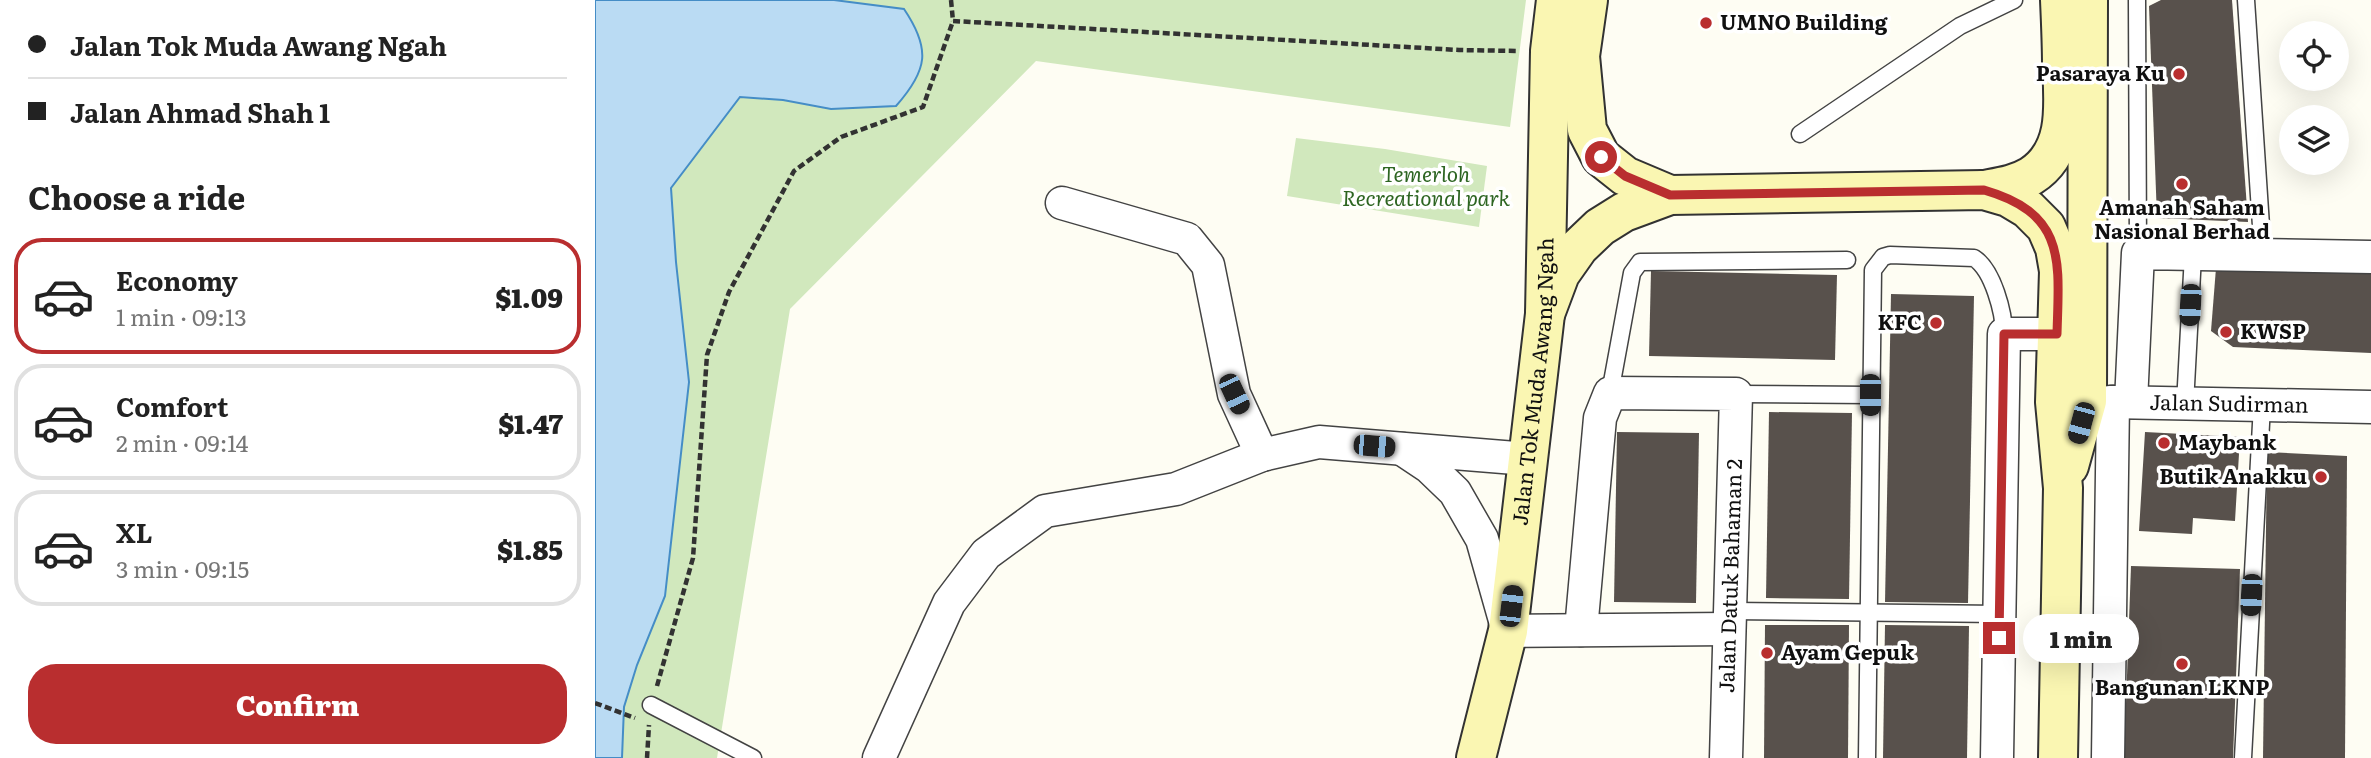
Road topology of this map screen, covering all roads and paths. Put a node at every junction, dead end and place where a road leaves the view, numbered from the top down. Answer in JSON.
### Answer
{"nodes":[{"id":1,"x":951,"y":0,"type":"edge"},
{"id":2,"x":1556,"y":0,"type":"edge"},
{"id":3,"x":1588,"y":0,"type":"edge"},
{"id":4,"x":2014,"y":0,"type":"edge"},
{"id":5,"x":2060,"y":0,"type":"edge"},
{"id":6,"x":2088,"y":0,"type":"edge"},
{"id":7,"x":2137,"y":0,"type":"edge"},
{"id":8,"x":2246,"y":0,"type":"edge"},
{"id":9,"x":953,"y":21,"type":"junction"},
{"id":10,"x":1551,"y":51,"type":"junction"},
{"id":11,"x":1800,"y":134,"type":"dead end"},
{"id":12,"x":1984,"y":190,"type":"junction"},
{"id":13,"x":1670,"y":195,"type":"junction"},
{"id":14,"x":1062,"y":203,"type":"dead end"},
{"id":15,"x":2138,"y":253,"type":"junction"},
{"id":16,"x":2193,"y":256,"type":"junction"},
{"id":17,"x":2263,"y":256,"type":"junction"},
{"id":18,"x":2371,"y":257,"type":"edge"},
{"id":19,"x":1847,"y":260,"type":"dead end"},
{"id":20,"x":1545,"y":314,"type":"junction"},
{"id":21,"x":2004,"y":334,"type":"junction"},
{"id":22,"x":2057,"y":334,"type":"junction"},
{"id":23,"x":1610,"y":393,"type":"junction"},
{"id":24,"x":1736,"y":394,"type":"junction"},
{"id":25,"x":1870,"y":395,"type":"junction"},
{"id":26,"x":2110,"y":402,"type":"junction"},
{"id":27,"x":2185,"y":404,"type":"junction"},
{"id":28,"x":2262,"y":405,"type":"junction"},
{"id":29,"x":2371,"y":407,"type":"edge"},
{"id":30,"x":1402,"y":449,"type":"junction"},
{"id":31,"x":1262,"y":455,"type":"junction"},
{"id":32,"x":1528,"y":459,"type":"junction"},
{"id":33,"x":2063,"y":488,"type":"junction"},
{"id":34,"x":1868,"y":612,"type":"junction"},
{"id":35,"x":2000,"y":614,"type":"junction"},
{"id":36,"x":1730,"y":620,"type":"junction"},
{"id":37,"x":1581,"y":630,"type":"junction"},
{"id":38,"x":1508,"y":631,"type":"junction"},
{"id":39,"x":595,"y":703,"type":"edge"},
{"id":40,"x":651,"y":705,"type":"junction"},
{"id":41,"x":634,"y":717,"type":"dead end"},
{"id":42,"x":647,"y":758,"type":"edge"},
{"id":43,"x":753,"y":758,"type":"edge"},
{"id":44,"x":879,"y":758,"type":"edge"},
{"id":45,"x":1476,"y":758,"type":"edge"},
{"id":46,"x":1726,"y":758,"type":"edge"},
{"id":47,"x":1867,"y":758,"type":"edge"},
{"id":48,"x":1997,"y":758,"type":"edge"},
{"id":49,"x":2058,"y":758,"type":"edge"},
{"id":50,"x":2108,"y":758,"type":"edge"},
{"id":51,"x":2243,"y":758,"type":"edge"}],
"edges":[{"from":1,"to":9,"type":"path"},
{"from":2,"to":10,"type":"main road","name":"Jalan Tok Muda Awang Ngah"},
{"from":3,"to":13,"type":"main road"},
{"from":4,"to":11,"type":"lane"},
{"from":5,"to":12,"type":"main road"},
{"from":6,"to":26,"type":"main road"},
{"from":7,"to":15,"type":"lane"},
{"from":8,"to":17,"type":"lane"},
{"from":9,"to":10,"type":"path"},
{"from":9,"to":40,"type":"path"},
{"from":10,"to":20,"type":"main road","name":"Jalan Tok Muda Awang Ngah"},
{"from":12,"to":13,"type":"main road"},
{"from":12,"to":22,"type":"main road"},
{"from":13,"to":20,"type":"main road"},
{"from":14,"to":31,"type":"street"},
{"from":15,"to":16,"type":"street"},
{"from":15,"to":26,"type":"street"},
{"from":16,"to":17,"type":"street"},
{"from":16,"to":27,"type":"lane"},
{"from":17,"to":18,"type":"street"},
{"from":19,"to":23,"type":"lane"},
{"from":20,"to":32,"type":"main road","name":"Jalan Tok Muda Awang Ngah"},
{"from":21,"to":22,"type":"street"},
{"from":21,"to":25,"type":"lane"},
{"from":21,"to":35,"type":"street"},
{"from":22,"to":33,"type":"main road"},
{"from":23,"to":24,"type":"street"},
{"from":23,"to":37,"type":"street"},
{"from":24,"to":25,"type":"lane"},
{"from":24,"to":36,"type":"street","name":"Jalan Datuk Bahaman 2"},
{"from":25,"to":34,"type":"lane"},
{"from":26,"to":27,"type":"street","name":"Jalan Sudirman"},
{"from":26,"to":33,"type":"main road"},
{"from":26,"to":50,"type":"street"},
{"from":27,"to":28,"type":"street","name":"Jalan Sudirman"},
{"from":28,"to":29,"type":"street","name":"Jalan Sudirman"},
{"from":28,"to":51,"type":"lane"},
{"from":30,"to":31,"type":"street"},
{"from":30,"to":32,"type":"street"},
{"from":30,"to":38,"type":"street"},
{"from":31,"to":44,"type":"street"},
{"from":32,"to":38,"type":"main road","name":"Jalan Tok Muda Awang Ngah"},
{"from":33,"to":49,"type":"main road"},
{"from":34,"to":35,"type":"lane"},
{"from":34,"to":36,"type":"lane"},
{"from":34,"to":47,"type":"lane"},
{"from":35,"to":48,"type":"street"},
{"from":36,"to":37,"type":"street"},
{"from":36,"to":46,"type":"street","name":"Jalan Datuk Bahaman 2"},
{"from":37,"to":38,"type":"street"},
{"from":38,"to":45,"type":"main road","name":"Jalan Tok Muda Awang Ngah"},
{"from":39,"to":41,"type":"path"},
{"from":40,"to":42,"type":"path"},
{"from":40,"to":43,"type":"lane"}]}
